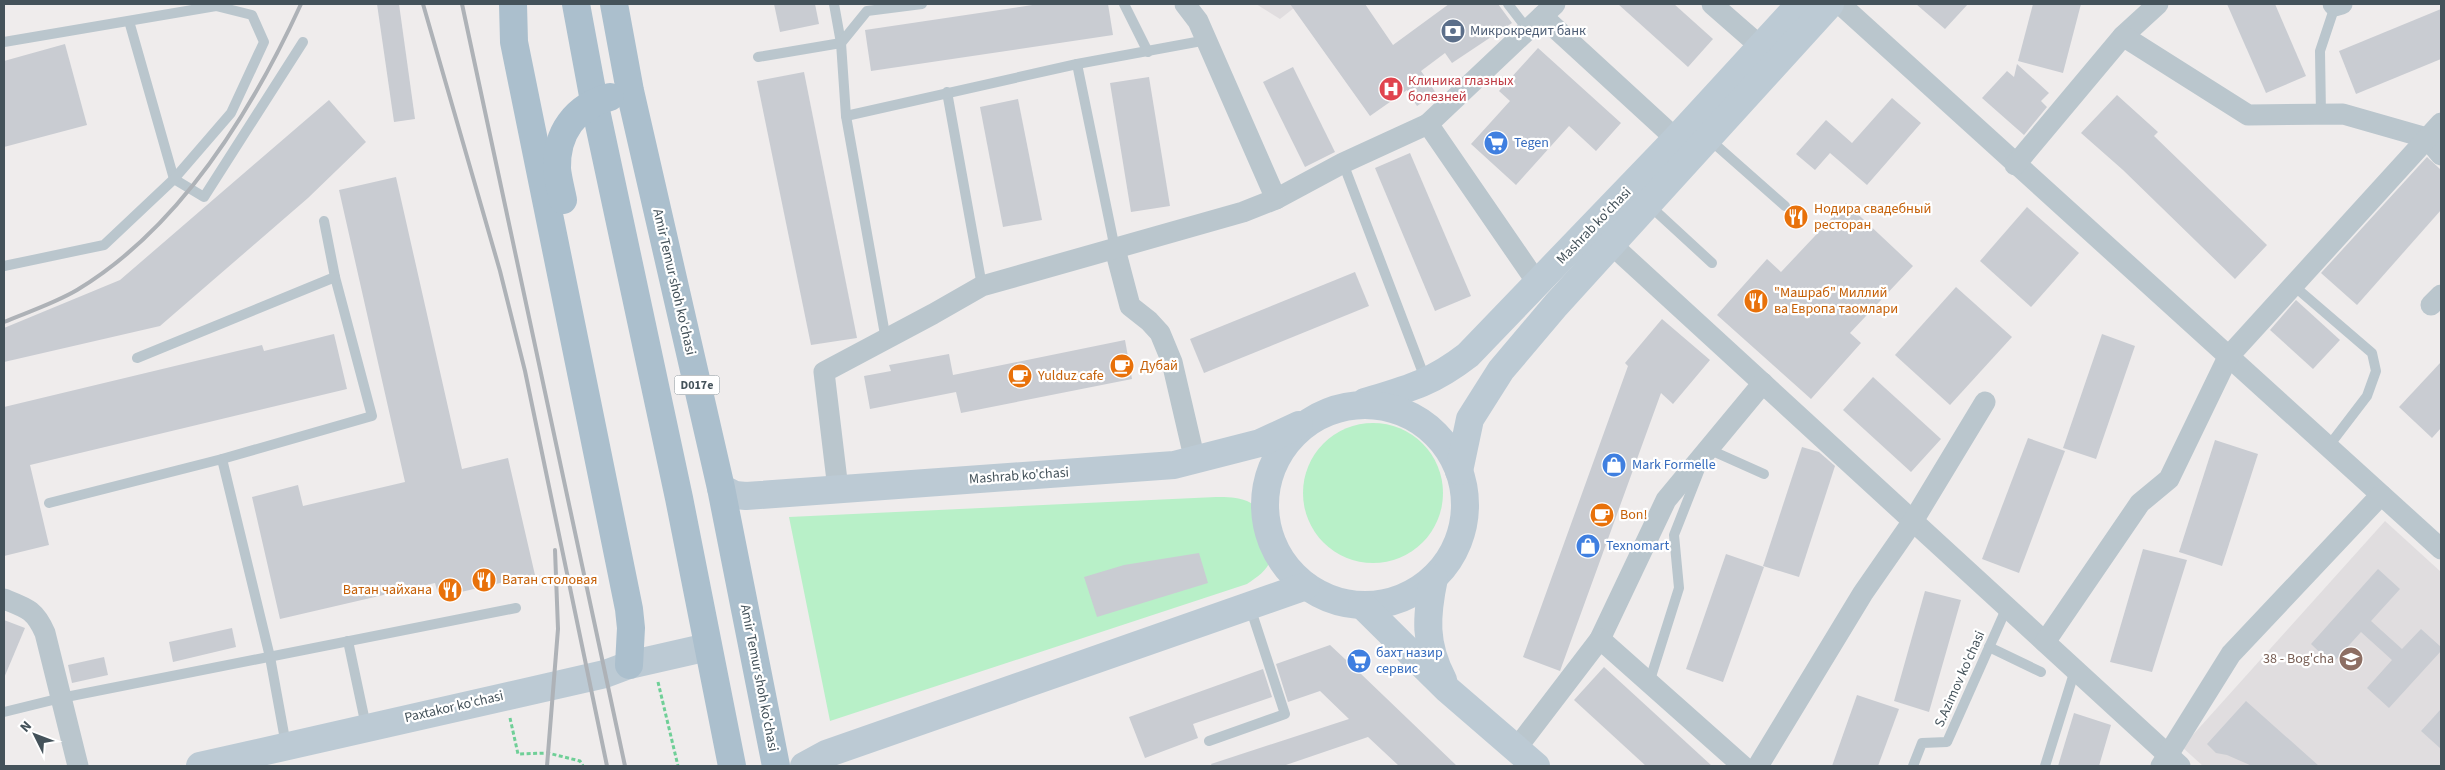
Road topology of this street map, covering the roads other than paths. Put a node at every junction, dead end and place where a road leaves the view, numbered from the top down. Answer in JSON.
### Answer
{"nodes":[{"id":1,"x":513,"y":4,"type":"edge"},
{"id":2,"x":576,"y":4,"type":"edge"},
{"id":3,"x":614,"y":4,"type":"edge"},
{"id":4,"x":834,"y":4,"type":"edge"},
{"id":5,"x":922,"y":4,"type":"edge"},
{"id":6,"x":1124,"y":4,"type":"edge"},
{"id":7,"x":1184,"y":4,"type":"edge"},
{"id":8,"x":1508,"y":4,"type":"edge"},
{"id":9,"x":1712,"y":4,"type":"edge"},
{"id":10,"x":1800,"y":4,"type":"edge"},
{"id":11,"x":1830,"y":4,"type":"edge"},
{"id":12,"x":1840,"y":4,"type":"edge"},
{"id":13,"x":2158,"y":4,"type":"edge"},
{"id":14,"x":2337,"y":5,"type":"edge"},
{"id":15,"x":1542,"y":16,"type":"edge"},
{"id":16,"x":130,"y":21,"type":"junction"},
{"id":17,"x":2124,"y":36,"type":"junction"},
{"id":18,"x":1207,"y":40,"type":"junction"},
{"id":19,"x":4,"y":42,"type":"edge"},
{"id":20,"x":303,"y":42,"type":"dead end"},
{"id":21,"x":841,"y":43,"type":"junction"},
{"id":22,"x":1760,"y":46,"type":"junction"},
{"id":23,"x":1148,"y":52,"type":"junction"},
{"id":24,"x":758,"y":56,"type":"dead end"},
{"id":25,"x":1077,"y":64,"type":"junction"},
{"id":26,"x":630,"y":91,"type":"junction"},
{"id":27,"x":947,"y":92,"type":"junction"},
{"id":28,"x":594,"y":101,"type":"junction"},
{"id":29,"x":2321,"y":115,"type":"junction"},
{"id":30,"x":846,"y":116,"type":"junction"},
{"id":31,"x":1428,"y":124,"type":"junction"},
{"id":32,"x":2434,"y":131,"type":"edge"},
{"id":33,"x":1709,"y":138,"type":"junction"},
{"id":34,"x":1676,"y":139,"type":"junction"},
{"id":35,"x":2441,"y":155,"type":"edge"},
{"id":36,"x":1343,"y":164,"type":"junction"},
{"id":37,"x":2015,"y":165,"type":"junction"},
{"id":38,"x":174,"y":179,"type":"junction"},
{"id":39,"x":1276,"y":199,"type":"junction"},
{"id":40,"x":1648,"y":205,"type":"junction"},
{"id":41,"x":1785,"y":206,"type":"dead end"},
{"id":42,"x":324,"y":221,"type":"dead end"},
{"id":43,"x":1612,"y":245,"type":"junction"},
{"id":44,"x":1115,"y":249,"type":"junction"},
{"id":45,"x":1712,"y":264,"type":"dead end"},
{"id":46,"x":4,"y":266,"type":"edge"},
{"id":47,"x":335,"y":277,"type":"junction"},
{"id":48,"x":1538,"y":284,"type":"junction"},
{"id":49,"x":982,"y":286,"type":"junction"},
{"id":50,"x":2294,"y":286,"type":"junction"},
{"id":51,"x":886,"y":340,"type":"junction"},
{"id":52,"x":2228,"y":357,"type":"junction"},
{"id":53,"x":137,"y":358,"type":"dead end"},
{"id":54,"x":1426,"y":382,"type":"junction"},
{"id":55,"x":1763,"y":384,"type":"junction"},
{"id":56,"x":1985,"y":402,"type":"dead end"},
{"id":57,"x":1357,"y":404,"type":"junction"},
{"id":58,"x":1312,"y":419,"type":"junction"},
{"id":59,"x":2328,"y":447,"type":"junction"},
{"id":60,"x":1708,"y":449,"type":"junction"},
{"id":61,"x":222,"y":459,"type":"junction"},
{"id":62,"x":1195,"y":461,"type":"junction"},
{"id":63,"x":1460,"y":471,"type":"junction"},
{"id":64,"x":1764,"y":474,"type":"dead end"},
{"id":65,"x":721,"y":488,"type":"junction"},
{"id":66,"x":838,"y":489,"type":"junction"},
{"id":67,"x":2381,"y":495,"type":"junction"},
{"id":68,"x":49,"y":503,"type":"dead end"},
{"id":69,"x":1913,"y":521,"type":"junction"},
{"id":70,"x":2441,"y":549,"type":"edge"},
{"id":71,"x":1434,"y":578,"type":"junction"},
{"id":72,"x":1306,"y":586,"type":"junction"},
{"id":73,"x":4,"y":599,"type":"edge"},
{"id":74,"x":1362,"y":605,"type":"junction"},
{"id":75,"x":1250,"y":606,"type":"junction"},
{"id":76,"x":2007,"y":607,"type":"junction"},
{"id":77,"x":516,"y":608,"type":"dead end"},
{"id":78,"x":1600,"y":640,"type":"junction"},
{"id":79,"x":348,"y":642,"type":"junction"},
{"id":80,"x":2045,"y":642,"type":"junction"},
{"id":81,"x":708,"y":647,"type":"junction"},
{"id":82,"x":1989,"y":647,"type":"junction"},
{"id":83,"x":270,"y":657,"type":"junction"},
{"id":84,"x":640,"y":662,"type":"junction"},
{"id":85,"x":2075,"y":670,"type":"junction"},
{"id":86,"x":2041,"y":672,"type":"dead end"},
{"id":87,"x":1649,"y":683,"type":"junction"},
{"id":88,"x":1448,"y":690,"type":"junction"},
{"id":89,"x":61,"y":698,"type":"junction"},
{"id":90,"x":4,"y":712,"type":"edge"},
{"id":91,"x":366,"y":728,"type":"junction"},
{"id":92,"x":1209,"y":741,"type":"dead end"},
{"id":93,"x":286,"y":746,"type":"junction"},
{"id":94,"x":1516,"y":749,"type":"junction"},
{"id":95,"x":2169,"y":762,"type":"edge"},
{"id":96,"x":78,"y":766,"type":"edge"},
{"id":97,"x":200,"y":766,"type":"edge"},
{"id":98,"x":732,"y":766,"type":"edge"},
{"id":99,"x":776,"y":766,"type":"edge"},
{"id":100,"x":804,"y":766,"type":"edge"},
{"id":101,"x":1536,"y":766,"type":"edge"},
{"id":102,"x":1743,"y":766,"type":"edge"},
{"id":103,"x":1758,"y":766,"type":"edge"},
{"id":104,"x":1913,"y":766,"type":"edge"},
{"id":105,"x":2045,"y":766,"type":"edge"}],
"edges":[{"from":1,"to":84,"type":"main road"},
{"from":2,"to":28,"type":"main road","number":"D017e"},
{"from":3,"to":26,"type":"main road","name":"Amir Temur shoh ko'chasi","number":"D017e"},
{"from":4,"to":21,"type":"lane"},
{"from":5,"to":21,"type":"lane"},
{"from":6,"to":23,"type":"lane"},
{"from":7,"to":18,"type":"street"},
{"from":8,"to":15,"type":"lane"},
{"from":9,"to":22,"type":"street"},
{"from":10,"to":22,"type":"main road","name":"Mashrab ko'chasi"},
{"from":11,"to":33,"type":"main road","name":"Mashrab ko'chasi"},
{"from":12,"to":37,"type":"street"},
{"from":13,"to":17,"type":"street"},
{"from":14,"to":29,"type":"lane"},
{"from":15,"to":31,"type":"street"},
{"from":15,"to":34,"type":"street"},
{"from":16,"to":19,"type":"lane"},
{"from":16,"to":38,"type":"lane"},
{"from":16,"to":38,"type":"lane"},
{"from":17,"to":29,"type":"street"},
{"from":17,"to":37,"type":"street"},
{"from":18,"to":23,"type":"lane"},
{"from":18,"to":39,"type":"street"},
{"from":20,"to":38,"type":"lane"},
{"from":21,"to":24,"type":"lane"},
{"from":21,"to":30,"type":"lane"},
{"from":22,"to":34,"type":"main road","name":"Mashrab ko'chasi"},
{"from":23,"to":25,"type":"lane"},
{"from":25,"to":27,"type":"lane"},
{"from":25,"to":44,"type":"lane"},
{"from":26,"to":28,"type":"main road"},
{"from":26,"to":65,"type":"main road","name":"Amir Temur shoh ko'chasi","number":"D017e"},
{"from":27,"to":30,"type":"lane"},
{"from":27,"to":49,"type":"lane"},
{"from":28,"to":81,"type":"main road","number":"D017e"},
{"from":28,"to":84,"type":"main road"},
{"from":29,"to":32,"type":"street"},
{"from":30,"to":51,"type":"lane"},
{"from":31,"to":36,"type":"street"},
{"from":31,"to":48,"type":"street"},
{"from":32,"to":35,"type":"street"},
{"from":32,"to":50,"type":"street"},
{"from":33,"to":40,"type":"main road","name":"Mashrab ko'chasi"},
{"from":33,"to":41,"type":"lane"},
{"from":34,"to":48,"type":"main road","name":"Mashrab ko'chasi"},
{"from":36,"to":39,"type":"street"},
{"from":36,"to":54,"type":"lane"},
{"from":37,"to":52,"type":"street"},
{"from":38,"to":46,"type":"lane"},
{"from":39,"to":44,"type":"street"},
{"from":40,"to":43,"type":"main road","name":"Mashrab ko'chasi"},
{"from":40,"to":45,"type":"lane"},
{"from":42,"to":47,"type":"lane"},
{"from":43,"to":55,"type":"street"},
{"from":43,"to":63,"type":"main road","name":"Mashrab ko'chasi"},
{"from":44,"to":49,"type":"street"},
{"from":44,"to":62,"type":"street"},
{"from":47,"to":53,"type":"lane"},
{"from":47,"to":61,"type":"lane"},
{"from":48,"to":54,"type":"main road","name":"Mashrab ko'chasi"},
{"from":49,"to":51,"type":"street"},
{"from":50,"to":52,"type":"street"},
{"from":50,"to":59,"type":"lane"},
{"from":51,"to":66,"type":"street"},
{"from":52,"to":59,"type":"street"},
{"from":52,"to":80,"type":"street"},
{"from":54,"to":57,"type":"main road","name":"Mashrab ko'chasi"},
{"from":55,"to":60,"type":"street"},
{"from":55,"to":69,"type":"street"},
{"from":56,"to":69,"type":"street"},
{"from":57,"to":58,"type":"main road","name":"Mashrab ko'chasi"},
{"from":57,"to":63,"type":"main road","name":"Mashrab ko'chasi"},
{"from":58,"to":62,"type":"main road","name":"Mashrab ko'chasi"},
{"from":58,"to":72,"type":"main road","name":"Mashrab ko'chasi"},
{"from":59,"to":67,"type":"street"},
{"from":60,"to":64,"type":"lane"},
{"from":60,"to":78,"type":"street"},
{"from":60,"to":87,"type":"lane"},
{"from":61,"to":68,"type":"lane"},
{"from":61,"to":83,"type":"lane"},
{"from":62,"to":66,"type":"main road","name":"Mashrab ko'chasi"},
{"from":63,"to":71,"type":"main road","name":"Mashrab ko'chasi"},
{"from":65,"to":66,"type":"main road","name":"Mashrab ko'chasi"},
{"from":65,"to":99,"type":"main road","name":"Amir Temur shoh ko'chasi","number":"D017e"},
{"from":67,"to":70,"type":"street"},
{"from":67,"to":95,"type":"street"},
{"from":69,"to":76,"type":"street"},
{"from":69,"to":103,"type":"street"},
{"from":71,"to":74,"type":"main road","name":"Mashrab ko'chasi"},
{"from":71,"to":88,"type":"main road"},
{"from":72,"to":74,"type":"main road","name":"Mashrab ko'chasi"},
{"from":72,"to":75,"type":"main road"},
{"from":73,"to":89,"type":"street"},
{"from":74,"to":88,"type":"main road"},
{"from":75,"to":92,"type":"lane"},
{"from":75,"to":100,"type":"main road"},
{"from":76,"to":80,"type":"street"},
{"from":76,"to":82,"type":"lane","name":"S.Azimov ko'chasi"},
{"from":77,"to":79,"type":"lane"},
{"from":78,"to":87,"type":"street"},
{"from":78,"to":94,"type":"street"},
{"from":79,"to":83,"type":"lane"},
{"from":79,"to":91,"type":"lane"},
{"from":80,"to":85,"type":"street"},
{"from":81,"to":84,"type":"main road","name":"Paxtakor ko'chasi"},
{"from":81,"to":98,"type":"main road","number":"D017e"},
{"from":82,"to":86,"type":"lane"},
{"from":82,"to":104,"type":"lane","name":"S.Azimov ko'chasi"},
{"from":83,"to":89,"type":"lane"},
{"from":83,"to":93,"type":"lane"},
{"from":84,"to":91,"type":"main road","name":"Paxtakor ko'chasi"},
{"from":85,"to":95,"type":"street"},
{"from":85,"to":105,"type":"lane"},
{"from":87,"to":102,"type":"street"},
{"from":88,"to":94,"type":"main road"},
{"from":89,"to":90,"type":"lane"},
{"from":89,"to":96,"type":"street"},
{"from":91,"to":93,"type":"main road","name":"Paxtakor ko'chasi"},
{"from":93,"to":97,"type":"main road","name":"Paxtakor ko'chasi"},
{"from":94,"to":101,"type":"main road"}]}
